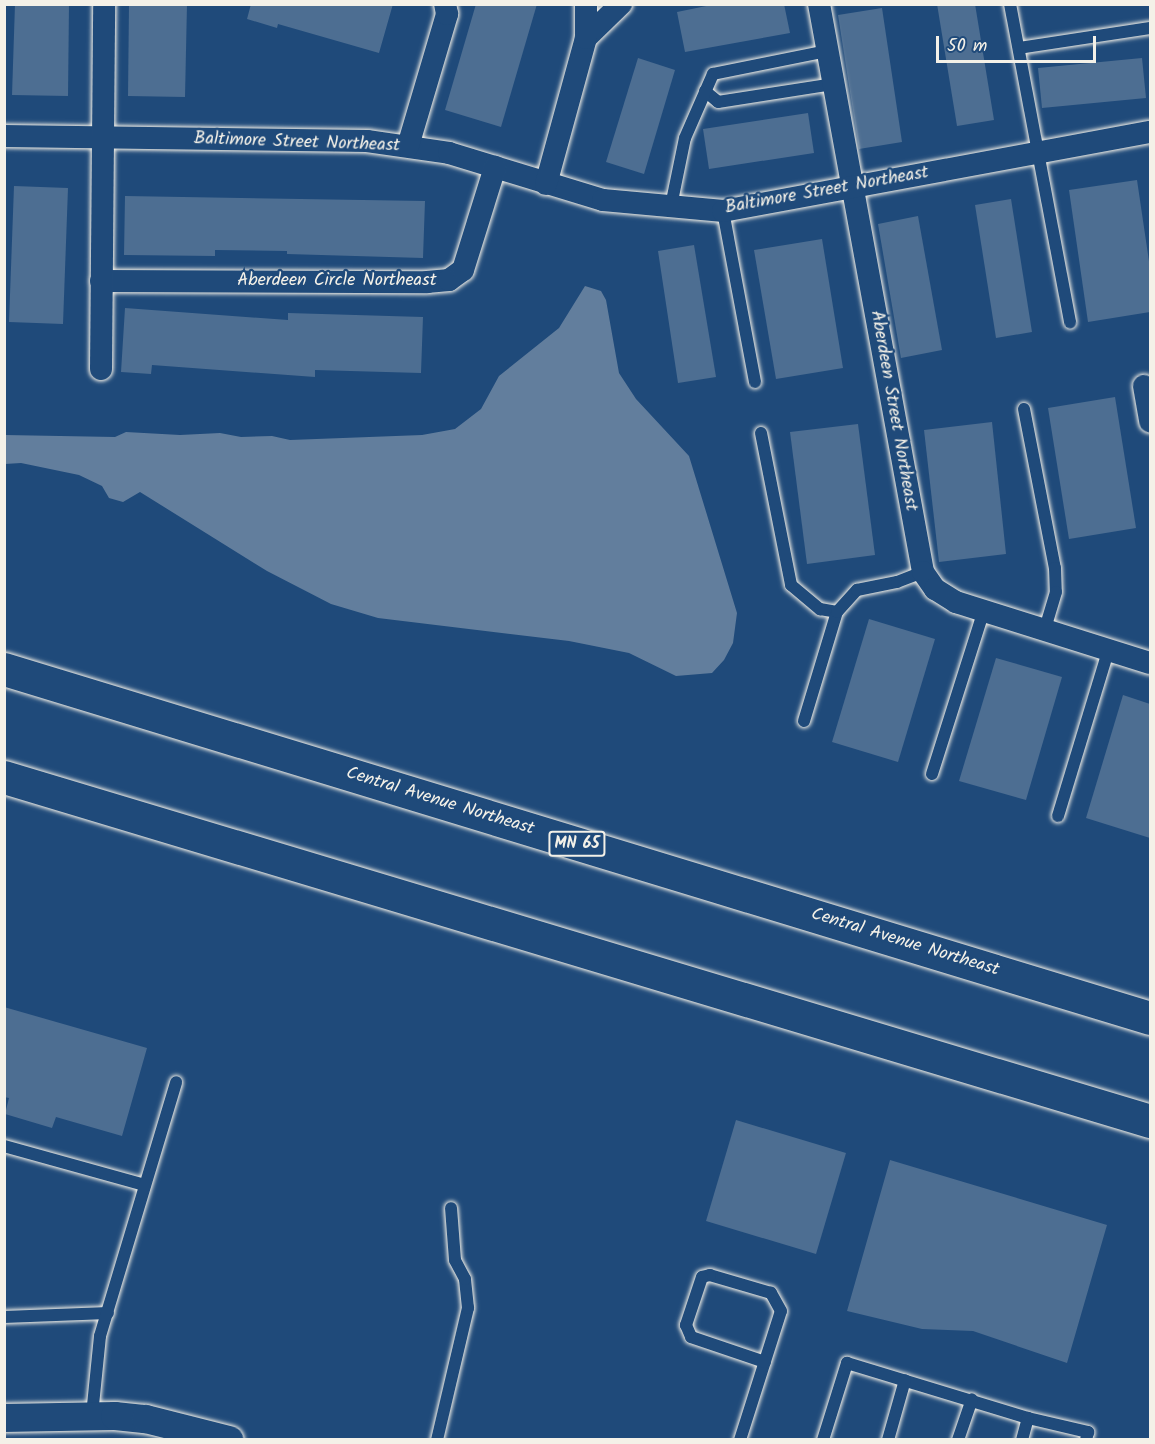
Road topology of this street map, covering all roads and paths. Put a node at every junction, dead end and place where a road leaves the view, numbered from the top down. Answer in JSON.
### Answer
{"nodes":[{"id":1,"x":104,"y":4,"type":"edge"},
{"id":2,"x":445,"y":4,"type":"edge"},
{"id":3,"x":586,"y":4,"type":"edge"},
{"id":4,"x":621,"y":4,"type":"edge"},
{"id":5,"x":819,"y":4,"type":"edge"},
{"id":6,"x":1010,"y":4,"type":"edge"},
{"id":7,"x":1150,"y":28,"type":"edge"},
{"id":8,"x":586,"y":38,"type":"junction"},
{"id":9,"x":1019,"y":48,"type":"junction"},
{"id":10,"x":827,"y":51,"type":"junction"},
{"id":11,"x":833,"y":84,"type":"junction"},
{"id":12,"x":705,"y":91,"type":"junction"},
{"id":13,"x":1150,"y":132,"type":"edge"},
{"id":14,"x":4,"y":136,"type":"edge"},
{"id":15,"x":102,"y":137,"type":"junction"},
{"id":16,"x":408,"y":146,"type":"junction"},
{"id":17,"x":1040,"y":154,"type":"junction"},
{"id":18,"x":495,"y":167,"type":"junction"},
{"id":19,"x":546,"y":184,"type":"junction"},
{"id":20,"x":852,"y":187,"type":"junction"},
{"id":21,"x":671,"y":206,"type":"junction"},
{"id":22,"x":723,"y":211,"type":"junction"},
{"id":23,"x":101,"y":281,"type":"junction"},
{"id":24,"x":1071,"y":322,"type":"dead end"},
{"id":25,"x":101,"y":369,"type":"dead end"},
{"id":26,"x":756,"y":382,"type":"dead end"},
{"id":27,"x":1144,"y":386,"type":"dead end"},
{"id":28,"x":1024,"y":409,"type":"dead end"},
{"id":29,"x":1150,"y":421,"type":"edge"},
{"id":30,"x":761,"y":433,"type":"dead end"},
{"id":31,"x":923,"y":572,"type":"junction"},
{"id":32,"x":837,"y":612,"type":"junction"},
{"id":33,"x":983,"y":613,"type":"junction"},
{"id":34,"x":1044,"y":632,"type":"junction"},
{"id":35,"x":1108,"y":651,"type":"junction"},
{"id":36,"x":1150,"y":663,"type":"edge"},
{"id":37,"x":4,"y":669,"type":"edge"},
{"id":38,"x":804,"y":721,"type":"dead end"},
{"id":39,"x":932,"y":774,"type":"dead end"},
{"id":40,"x":4,"y":777,"type":"edge"},
{"id":41,"x":1058,"y":816,"type":"dead end"},
{"id":42,"x":1150,"y":1018,"type":"edge"},
{"id":43,"x":176,"y":1082,"type":"dead end"},
{"id":44,"x":1150,"y":1121,"type":"edge"},
{"id":45,"x":4,"y":1146,"type":"edge"},
{"id":46,"x":146,"y":1185,"type":"junction"},
{"id":47,"x":452,"y":1208,"type":"dead end"},
{"id":48,"x":108,"y":1313,"type":"junction"},
{"id":49,"x":4,"y":1317,"type":"edge"},
{"id":50,"x":765,"y":1362,"type":"junction"},
{"id":51,"x":905,"y":1380,"type":"junction"},
{"id":52,"x":972,"y":1399,"type":"junction"},
{"id":53,"x":92,"y":1415,"type":"junction"},
{"id":54,"x":4,"y":1418,"type":"edge"},
{"id":55,"x":1028,"y":1418,"type":"junction"},
{"id":56,"x":229,"y":1440,"type":"edge"},
{"id":57,"x":437,"y":1440,"type":"edge"},
{"id":58,"x":740,"y":1440,"type":"edge"},
{"id":59,"x":823,"y":1440,"type":"edge"},
{"id":60,"x":888,"y":1440,"type":"edge"},
{"id":61,"x":958,"y":1440,"type":"edge"},
{"id":62,"x":1022,"y":1440,"type":"edge"},
{"id":63,"x":1086,"y":1440,"type":"edge"}],
"edges":[{"from":1,"to":15,"type":"street"},
{"from":2,"to":16,"type":"street"},
{"from":3,"to":8,"type":"street"},
{"from":4,"to":8,"type":"street"},
{"from":5,"to":10,"type":"street","name":"Aberdeen Street Northeast"},
{"from":6,"to":9,"type":"lane"},
{"from":7,"to":9,"type":"lane"},
{"from":8,"to":19,"type":"street"},
{"from":9,"to":17,"type":"lane"},
{"from":10,"to":11,"type":"street","name":"Aberdeen Street Northeast"},
{"from":10,"to":12,"type":"lane"},
{"from":11,"to":12,"type":"lane"},
{"from":11,"to":20,"type":"street","name":"Aberdeen Street Northeast"},
{"from":12,"to":21,"type":"lane"},
{"from":13,"to":17,"type":"street","name":"Baltimore Street Northeast"},
{"from":14,"to":15,"type":"street","name":"Baltimore Street Northeast"},
{"from":15,"to":16,"type":"street","name":"Baltimore Street Northeast"},
{"from":15,"to":23,"type":"street"},
{"from":16,"to":18,"type":"street","name":"Baltimore Street Northeast"},
{"from":17,"to":20,"type":"street","name":"Baltimore Street Northeast"},
{"from":17,"to":24,"type":"lane"},
{"from":18,"to":19,"type":"street","name":"Baltimore Street Northeast"},
{"from":18,"to":23,"type":"street","name":"Aberdeen Circle Northeast"},
{"from":19,"to":21,"type":"street","name":"Baltimore Street Northeast"},
{"from":20,"to":22,"type":"street","name":"Baltimore Street Northeast"},
{"from":20,"to":31,"type":"street","name":"Aberdeen Street Northeast"},
{"from":21,"to":22,"type":"street","name":"Baltimore Street Northeast"},
{"from":22,"to":26,"type":"lane"},
{"from":23,"to":25,"type":"street"},
{"from":27,"to":29,"type":"street"},
{"from":28,"to":34,"type":"lane"},
{"from":30,"to":32,"type":"lane"},
{"from":31,"to":32,"type":"lane"},
{"from":31,"to":33,"type":"street"},
{"from":32,"to":38,"type":"lane"},
{"from":33,"to":34,"type":"street"},
{"from":33,"to":39,"type":"lane"},
{"from":34,"to":35,"type":"street"},
{"from":35,"to":36,"type":"street"},
{"from":35,"to":41,"type":"lane"},
{"from":37,"to":42,"type":"highway","name":"Central Avenue Northeast","number":"MN 65"},
{"from":40,"to":44,"type":"highway"},
{"from":43,"to":46,"type":"lane"},
{"from":45,"to":46,"type":"lane"},
{"from":46,"to":48,"type":"lane"},
{"from":47,"to":57,"type":"lane"},
{"from":48,"to":49,"type":"lane"},
{"from":48,"to":53,"type":"lane"},
{"from":50,"to":50,"type":"lane"},
{"from":50,"to":58,"type":"lane"},
{"from":51,"to":52,"type":"lane"},
{"from":51,"to":59,"type":"lane"},
{"from":51,"to":60,"type":"lane"},
{"from":52,"to":55,"type":"lane"},
{"from":52,"to":61,"type":"lane"},
{"from":53,"to":54,"type":"street"},
{"from":53,"to":56,"type":"street"},
{"from":55,"to":62,"type":"lane"},
{"from":55,"to":63,"type":"lane"}]}
